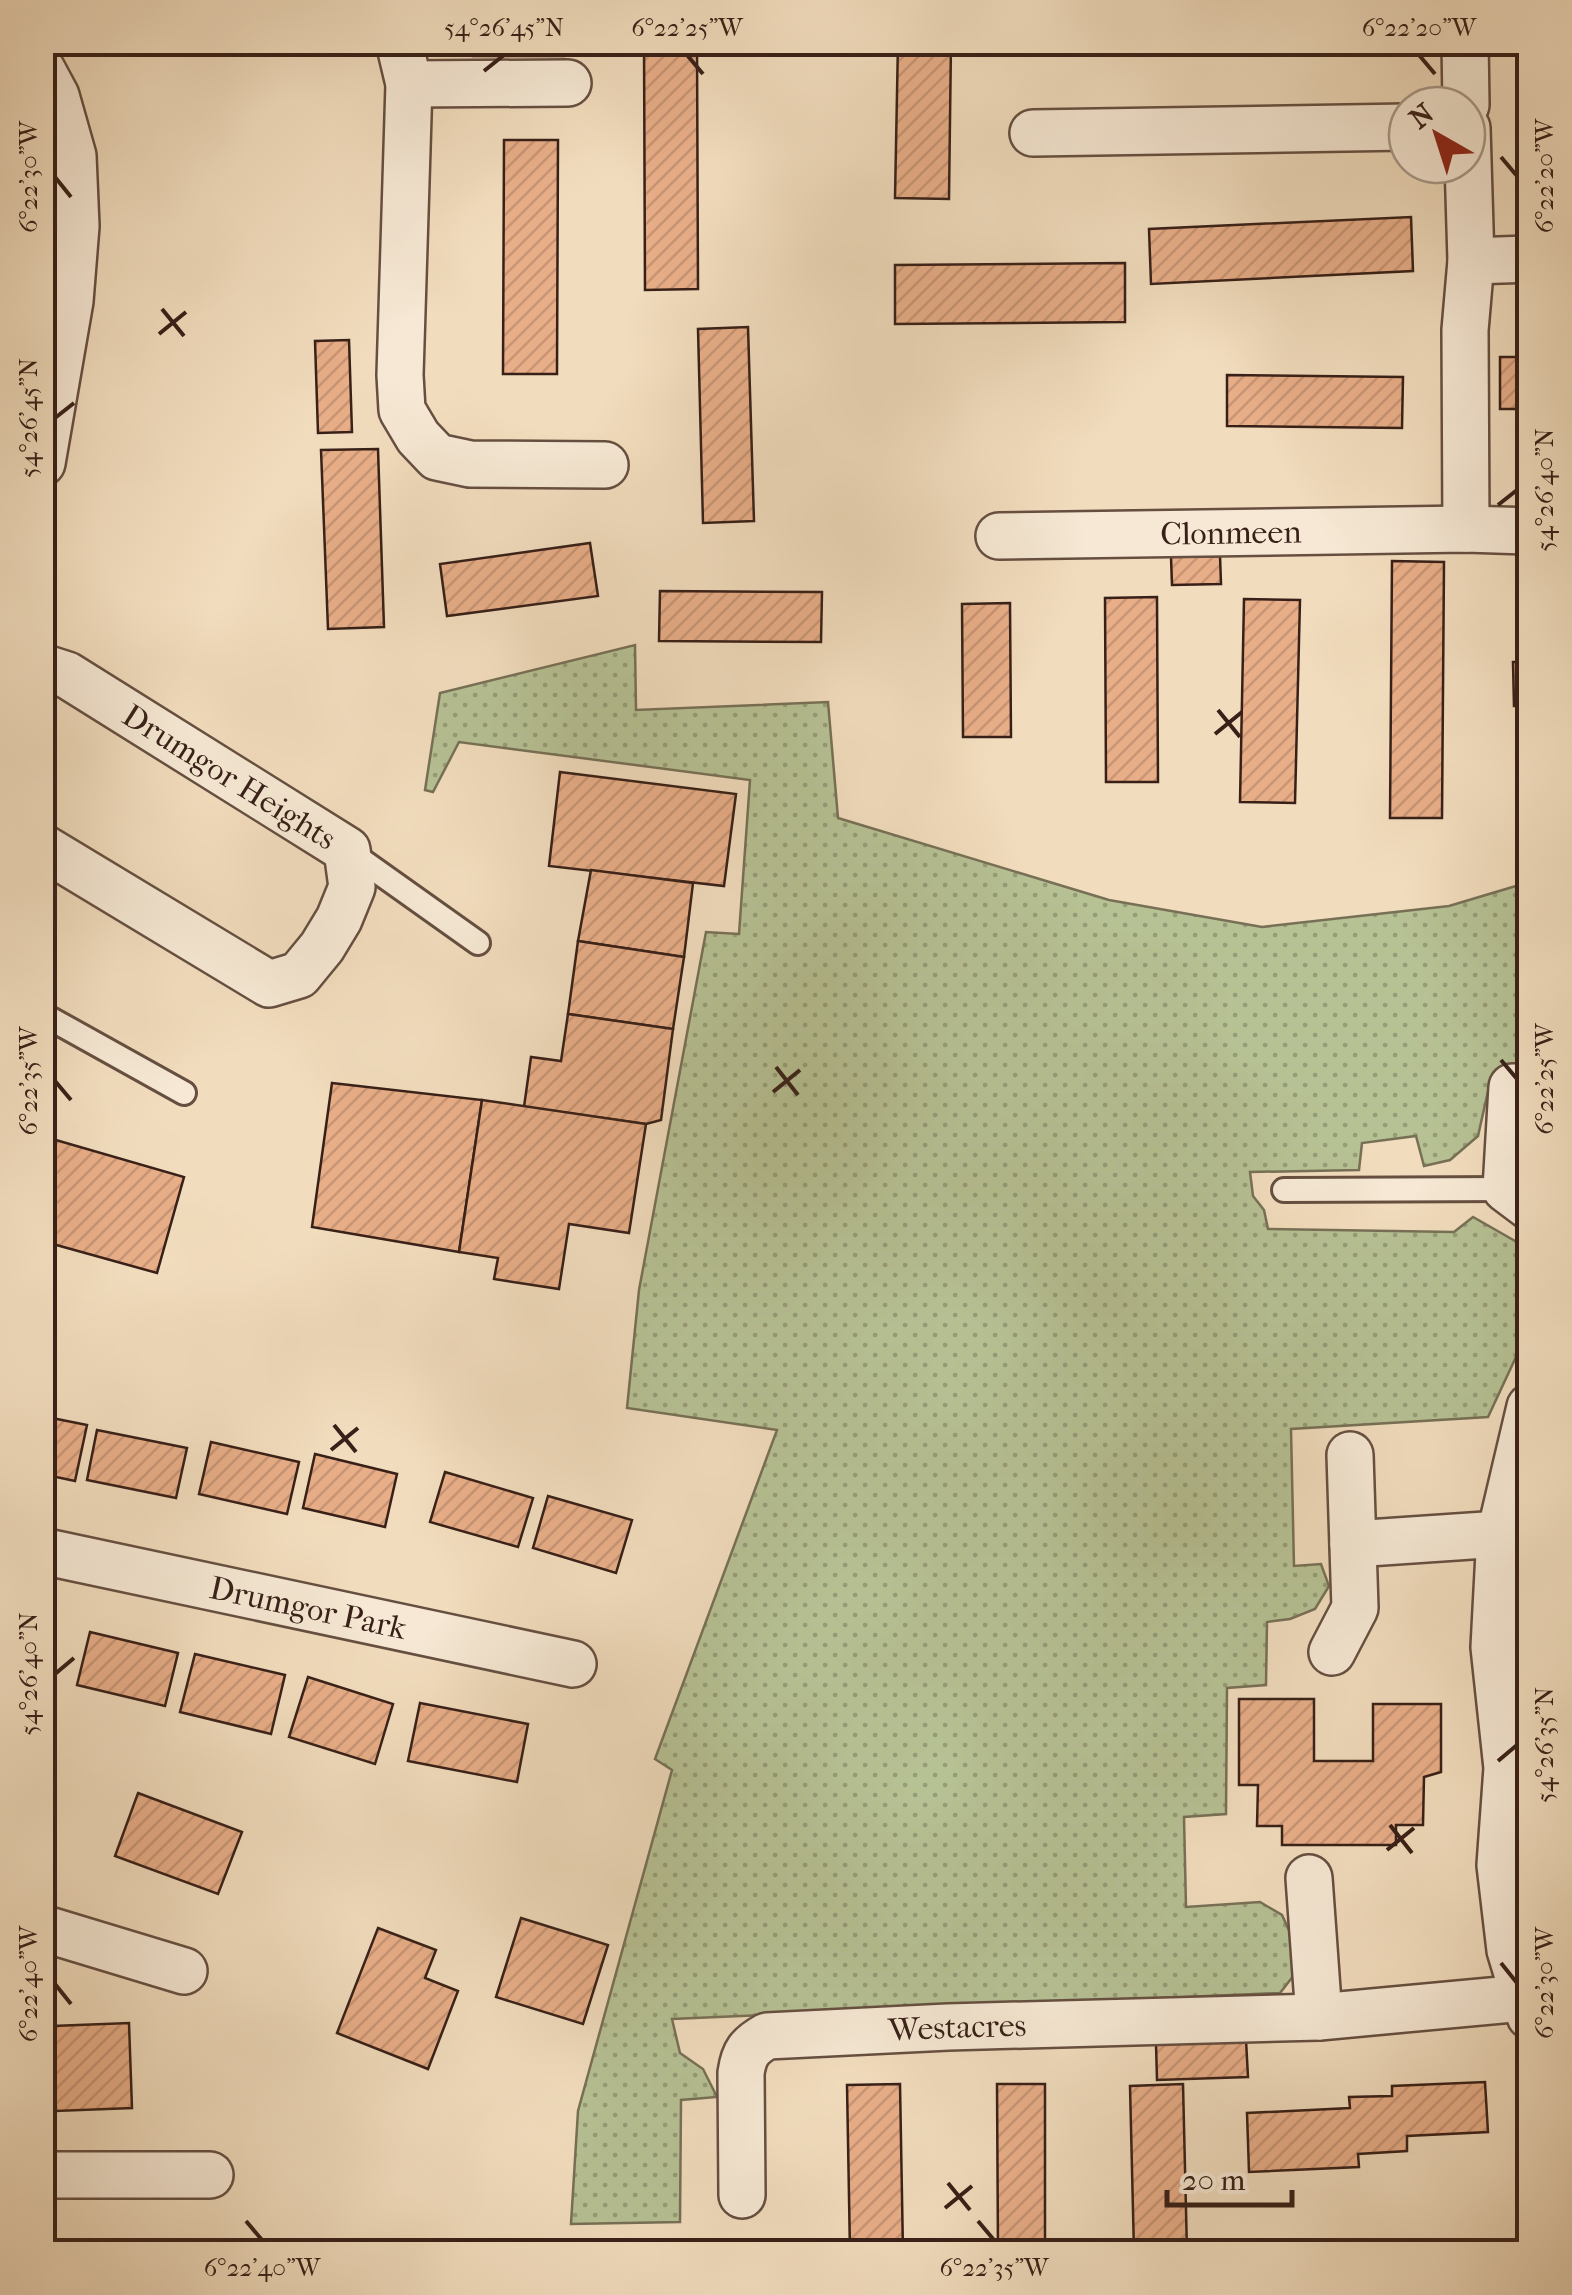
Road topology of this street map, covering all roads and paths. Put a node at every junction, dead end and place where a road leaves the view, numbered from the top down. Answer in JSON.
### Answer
{"nodes":[{"id":1,"x":1465,"y":42,"type":"edge"},
{"id":2,"x":404,"y":63,"type":"edge"},
{"id":3,"x":42,"y":70,"type":"edge"},
{"id":4,"x":568,"y":82,"type":"dead end"},
{"id":5,"x":1466,"y":85,"type":"edge"},
{"id":6,"x":1387,"y":126,"type":"edge"},
{"id":7,"x":1033,"y":132,"type":"dead end"},
{"id":8,"x":1469,"y":185,"type":"edge"},
{"id":9,"x":1530,"y":259,"type":"edge"},
{"id":10,"x":1471,"y":261,"type":"junction"},
{"id":11,"x":42,"y":463,"type":"edge"},
{"id":12,"x":605,"y":465,"type":"dead end"},
{"id":13,"x":1466,"y":528,"type":"junction"},
{"id":14,"x":1530,"y":531,"type":"edge"},
{"id":15,"x":999,"y":536,"type":"dead end"},
{"id":16,"x":42,"y":668,"type":"edge"},
{"id":17,"x":42,"y":847,"type":"edge"},
{"id":18,"x":347,"y":850,"type":"junction"},
{"id":19,"x":478,"y":943,"type":"dead end"},
{"id":20,"x":42,"y":1014,"type":"edge"},
{"id":21,"x":1530,"y":1086,"type":"edge"},
{"id":22,"x":184,"y":1092,"type":"dead end"},
{"id":23,"x":1284,"y":1190,"type":"dead end"},
{"id":24,"x":1518,"y":1198,"type":"edge"},
{"id":25,"x":1530,"y":1407,"type":"edge"},
{"id":26,"x":1350,"y":1455,"type":"dead end"},
{"id":27,"x":1500,"y":1534,"type":"junction"},
{"id":28,"x":1353,"y":1544,"type":"junction"},
{"id":29,"x":42,"y":1551,"type":"edge"},
{"id":30,"x":1332,"y":1652,"type":"dead end"},
{"id":31,"x":573,"y":1664,"type":"dead end"},
{"id":32,"x":1518,"y":1767,"type":"edge"},
{"id":33,"x":1309,"y":1878,"type":"dead end"},
{"id":34,"x":42,"y":1928,"type":"edge"},
{"id":35,"x":184,"y":1972,"type":"dead end"},
{"id":36,"x":1526,"y":2007,"type":"edge"},
{"id":37,"x":1319,"y":2017,"type":"junction"},
{"id":38,"x":42,"y":2175,"type":"edge"},
{"id":39,"x":210,"y":2175,"type":"dead end"},
{"id":40,"x":742,"y":2195,"type":"dead end"}],
"edges":[{"from":1,"to":5,"type":"street"},
{"from":2,"to":4,"type":"street"},
{"from":2,"to":12,"type":"street"},
{"from":3,"to":11,"type":"street"},
{"from":6,"to":7,"type":"street"},
{"from":8,"to":10,"type":"street"},
{"from":9,"to":10,"type":"street"},
{"from":10,"to":13,"type":"street"},
{"from":13,"to":14,"type":"street","name":"Clonmeen"},
{"from":13,"to":15,"type":"street","name":"Clonmeen"},
{"from":16,"to":18,"type":"street","name":"Drumgor Heights"},
{"from":17,"to":18,"type":"street","name":"Drumgor Heights"},
{"from":18,"to":19,"type":"lane"},
{"from":20,"to":22,"type":"lane"},
{"from":21,"to":24,"type":"street"},
{"from":23,"to":24,"type":"lane"},
{"from":25,"to":27,"type":"street","name":"Westacres"},
{"from":26,"to":28,"type":"street"},
{"from":27,"to":28,"type":"street"},
{"from":27,"to":32,"type":"street","name":"Westacres"},
{"from":28,"to":30,"type":"street"},
{"from":29,"to":31,"type":"street","name":"Drumgor Park"},
{"from":32,"to":36,"type":"street","name":"Westacres"},
{"from":33,"to":37,"type":"street"},
{"from":34,"to":35,"type":"street"},
{"from":36,"to":37,"type":"street","name":"Westacres"},
{"from":37,"to":40,"type":"street","name":"Westacres"},
{"from":38,"to":39,"type":"street"}]}
